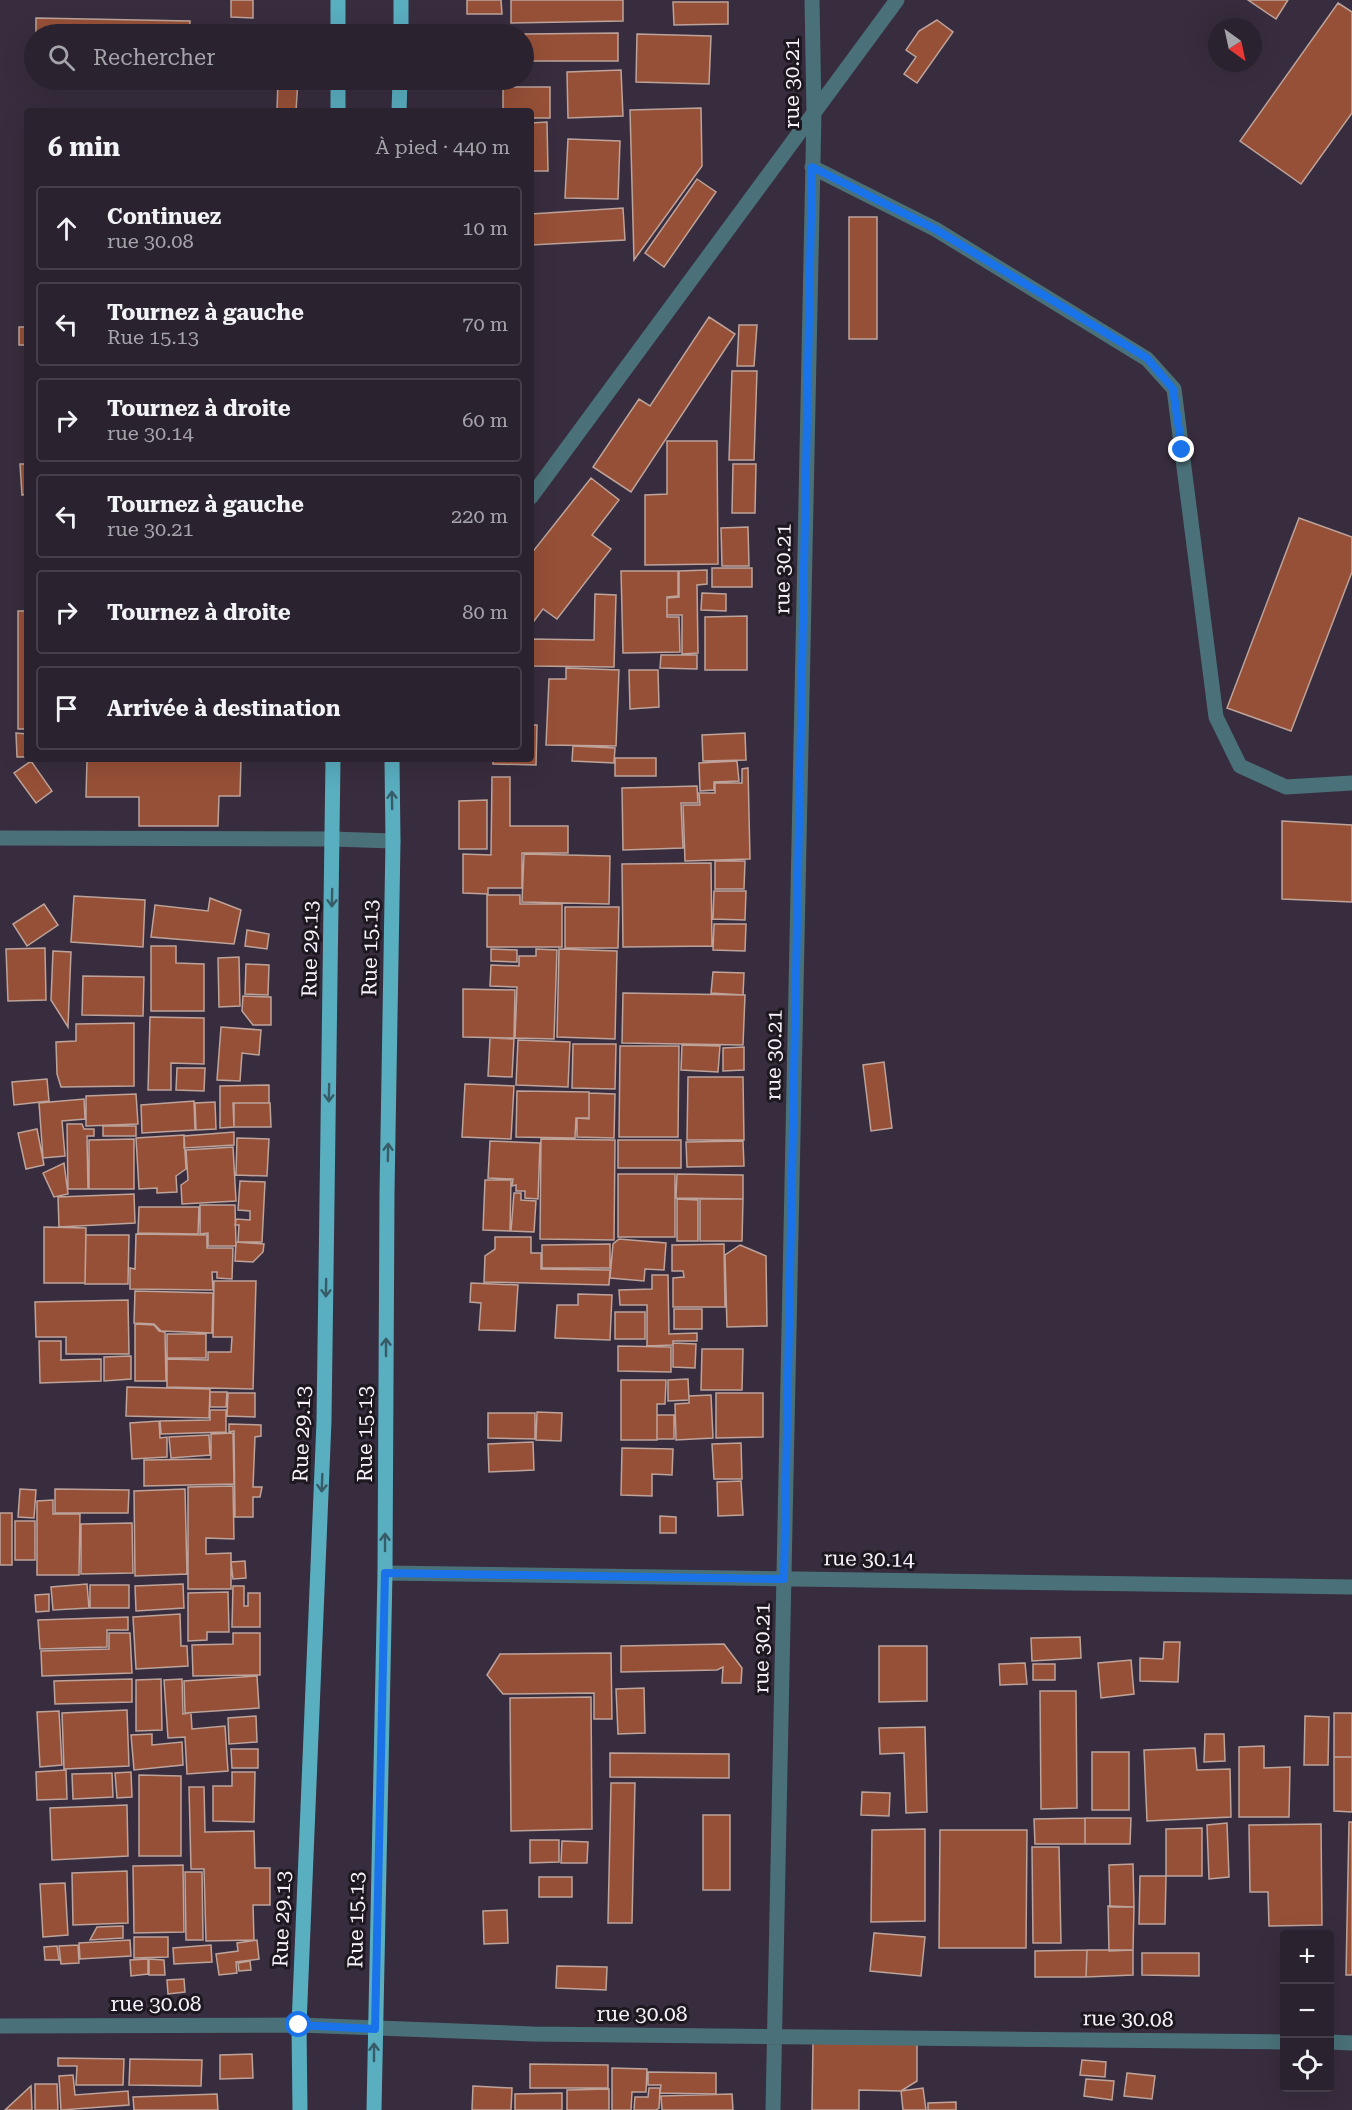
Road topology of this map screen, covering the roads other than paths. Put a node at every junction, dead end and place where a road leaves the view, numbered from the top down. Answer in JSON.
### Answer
{"nodes":[{"id":1,"x":338,"y":0,"type":"edge"},
{"id":2,"x":401,"y":0,"type":"edge"},
{"id":3,"x":812,"y":0,"type":"edge"},
{"id":4,"x":897,"y":0,"type":"edge"},
{"id":5,"x":338,"y":24,"type":"edge"},
{"id":6,"x":400,"y":24,"type":"edge"},
{"id":7,"x":338,"y":90,"type":"edge"},
{"id":8,"x":400,"y":90,"type":"edge"},
{"id":9,"x":338,"y":108,"type":"edge"},
{"id":10,"x":399,"y":108,"type":"edge"},
{"id":11,"x":814,"y":112,"type":"junction"},
{"id":12,"x":812,"y":167,"type":"junction"},
{"id":13,"x":534,"y":492,"type":"edge"},
{"id":14,"x":333,"y":762,"type":"edge"},
{"id":15,"x":392,"y":762,"type":"edge"},
{"id":16,"x":1352,"y":783,"type":"edge"},
{"id":17,"x":0,"y":838,"type":"edge"},
{"id":18,"x":332,"y":839,"type":"junction"},
{"id":19,"x":393,"y":842,"type":"junction"},
{"id":20,"x":385,"y":1573,"type":"junction"},
{"id":21,"x":784,"y":1579,"type":"junction"},
{"id":22,"x":1352,"y":1587,"type":"edge"},
{"id":23,"x":299,"y":2025,"type":"junction"},
{"id":24,"x":0,"y":2026,"type":"edge"},
{"id":25,"x":375,"y":2029,"type":"junction"},
{"id":26,"x":774,"y":2035,"type":"junction"},
{"id":27,"x":1280,"y":2042,"type":"edge"},
{"id":28,"x":1334,"y":2042,"type":"edge"},
{"id":29,"x":1352,"y":2043,"type":"edge"},
{"id":30,"x":300,"y":2110,"type":"edge"},
{"id":31,"x":374,"y":2110,"type":"edge"},
{"id":32,"x":773,"y":2110,"type":"edge"}],
"edges":[{"from":1,"to":5,"type":"main road"},
{"from":2,"to":6,"type":"main road"},
{"from":3,"to":11,"type":"street","name":"rue 30.21"},
{"from":4,"to":11,"type":"street"},
{"from":7,"to":9,"type":"main road"},
{"from":8,"to":10,"type":"main road"},
{"from":11,"to":12,"type":"street","name":"rue 30.21"},
{"from":11,"to":13,"type":"street"},
{"from":12,"to":16,"type":"street"},
{"from":12,"to":21,"type":"street","name":"rue 30.21"},
{"from":14,"to":18,"type":"main road","name":"Rue 29.13"},
{"from":19,"to":15,"type":"main road","name":"Rue 15.13","one_way":true},
{"from":17,"to":18,"type":"street"},
{"from":18,"to":19,"type":"street"},
{"from":18,"to":23,"type":"main road","name":"Rue 29.13","one_way":true},
{"from":20,"to":19,"type":"main road","name":"Rue 15.13","one_way":true},
{"from":20,"to":21,"type":"street","name":"rue 30.14"},
{"from":20,"to":25,"type":"main road","name":"Rue 15.13"},
{"from":21,"to":22,"type":"street","name":"rue 30.14"},
{"from":21,"to":26,"type":"street","name":"rue 30.21"},
{"from":23,"to":24,"type":"street","name":"rue 30.08"},
{"from":23,"to":25,"type":"street","name":"rue 30.08"},
{"from":23,"to":30,"type":"main road","name":"Rue 29.13"},
{"from":25,"to":26,"type":"street","name":"rue 30.08"},
{"from":31,"to":25,"type":"main road","name":"Rue 15.13","one_way":true},
{"from":26,"to":27,"type":"street","name":"rue 30.08"},
{"from":26,"to":32,"type":"street","name":"rue 30.21"},
{"from":28,"to":29,"type":"street"}]}
